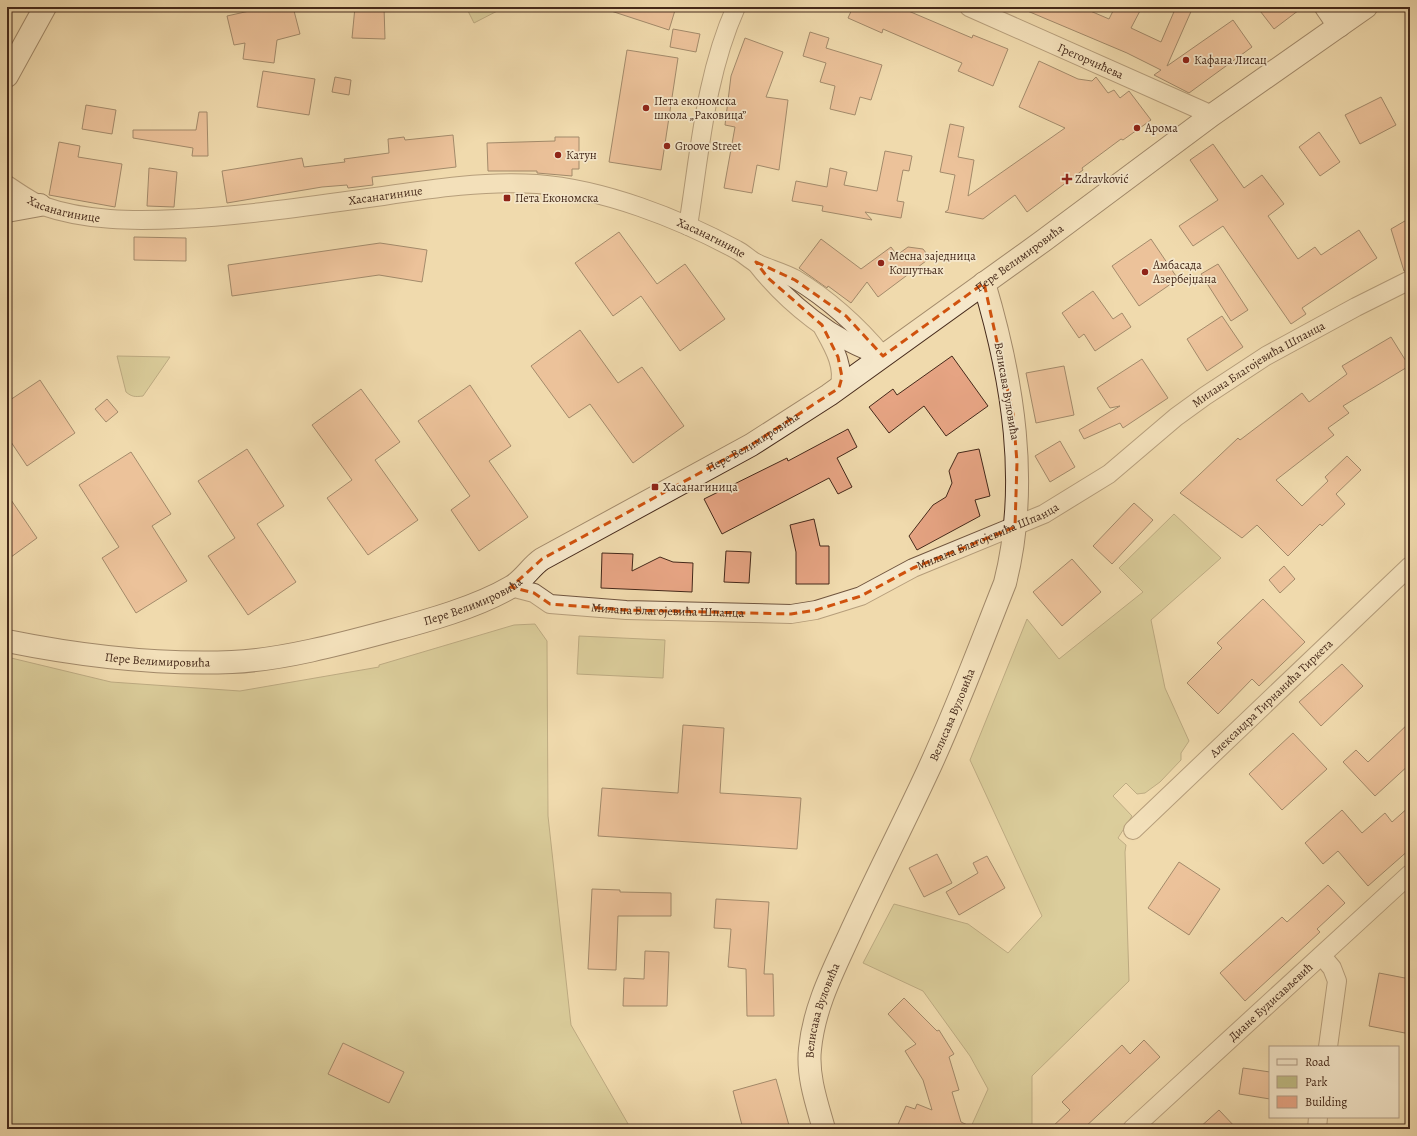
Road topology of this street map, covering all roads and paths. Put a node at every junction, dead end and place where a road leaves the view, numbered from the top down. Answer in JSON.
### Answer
{"nodes":[{"id":1,"x":46,"y":7,"type":"edge"},
{"id":2,"x":736,"y":7,"type":"edge"},
{"id":3,"x":969,"y":7,"type":"edge"},
{"id":4,"x":1326,"y":7,"type":"edge"},
{"id":5,"x":1366,"y":7,"type":"edge"},
{"id":6,"x":1339,"y":26,"type":"junction"},
{"id":7,"x":7,"y":76,"type":"edge"},
{"id":8,"x":1212,"y":115,"type":"junction"},
{"id":9,"x":7,"y":185,"type":"edge"},
{"id":10,"x":40,"y":206,"type":"junction"},
{"id":11,"x":7,"y":211,"type":"edge"},
{"id":12,"x":688,"y":226,"type":"junction"},
{"id":13,"x":756,"y":262,"type":"junction"},
{"id":14,"x":1410,"y":280,"type":"edge"},
{"id":15,"x":984,"y":283,"type":"junction"},
{"id":16,"x":822,"y":325,"type":"junction"},
{"id":17,"x":883,"y":356,"type":"junction"},
{"id":18,"x":839,"y":388,"type":"junction"},
{"id":19,"x":1015,"y":527,"type":"junction"},
{"id":20,"x":1410,"y":566,"type":"edge"},
{"id":21,"x":511,"y":587,"type":"junction"},
{"id":22,"x":7,"y":641,"type":"edge"},
{"id":23,"x":1133,"y":830,"type":"dead end"},
{"id":24,"x":1410,"y":874,"type":"edge"},
{"id":25,"x":1322,"y":956,"type":"junction"},
{"id":26,"x":1328,"y":1046,"type":"edge"},
{"id":27,"x":1318,"y":1118,"type":"edge"},
{"id":28,"x":824,"y":1129,"type":"edge"},
{"id":29,"x":1132,"y":1129,"type":"edge"},
{"id":30,"x":1317,"y":1129,"type":"edge"}],
"edges":[{"from":1,"to":7,"type":"main road"},
{"from":2,"to":12,"type":"street"},
{"from":3,"to":8,"type":"street","name":"Грегорчићева"},
{"from":4,"to":6,"type":"main road"},
{"from":5,"to":6,"type":"main road","name":"Пере Велимировића"},
{"from":6,"to":8,"type":"main road","name":"Пере Велимировића"},
{"from":8,"to":15,"type":"main road","name":"Пере Велимировића"},
{"from":9,"to":10,"type":"street","name":"Хасанагинице"},
{"from":10,"to":11,"type":"main road"},
{"from":10,"to":12,"type":"street","name":"Хасанагинице"},
{"from":12,"to":13,"type":"street","name":"Хасанагинице"},
{"from":13,"to":16,"type":"street","name":"Хасанагинице"},
{"from":13,"to":17,"type":"street","name":"Хасанагинице"},
{"from":14,"to":19,"type":"street","name":"Милана Благојевића Шпанца"},
{"from":15,"to":17,"type":"main road","name":"Пере Велимировића"},
{"from":15,"to":19,"type":"main road","name":"Велисава Вуловића"},
{"from":16,"to":17,"type":"street","name":"Хасанагинице"},
{"from":16,"to":18,"type":"street","name":"Хасанагинице"},
{"from":17,"to":18,"type":"main road","name":"Пере Велимировића"},
{"from":18,"to":21,"type":"main road","name":"Пере Велимировића"},
{"from":19,"to":21,"type":"street","name":"Милана Благојевића Шпанца"},
{"from":19,"to":28,"type":"main road","name":"Велисава Вуловића"},
{"from":20,"to":23,"type":"street","name":"Александра Тирнанића Тиркета"},
{"from":21,"to":22,"type":"main road","name":"Пере Велимировића"},
{"from":24,"to":25,"type":"street","name":"Диане Будисављевић"},
{"from":25,"to":26,"type":"street"},
{"from":25,"to":29,"type":"street","name":"Диане Будисављевић"},
{"from":27,"to":30,"type":"street"}]}
